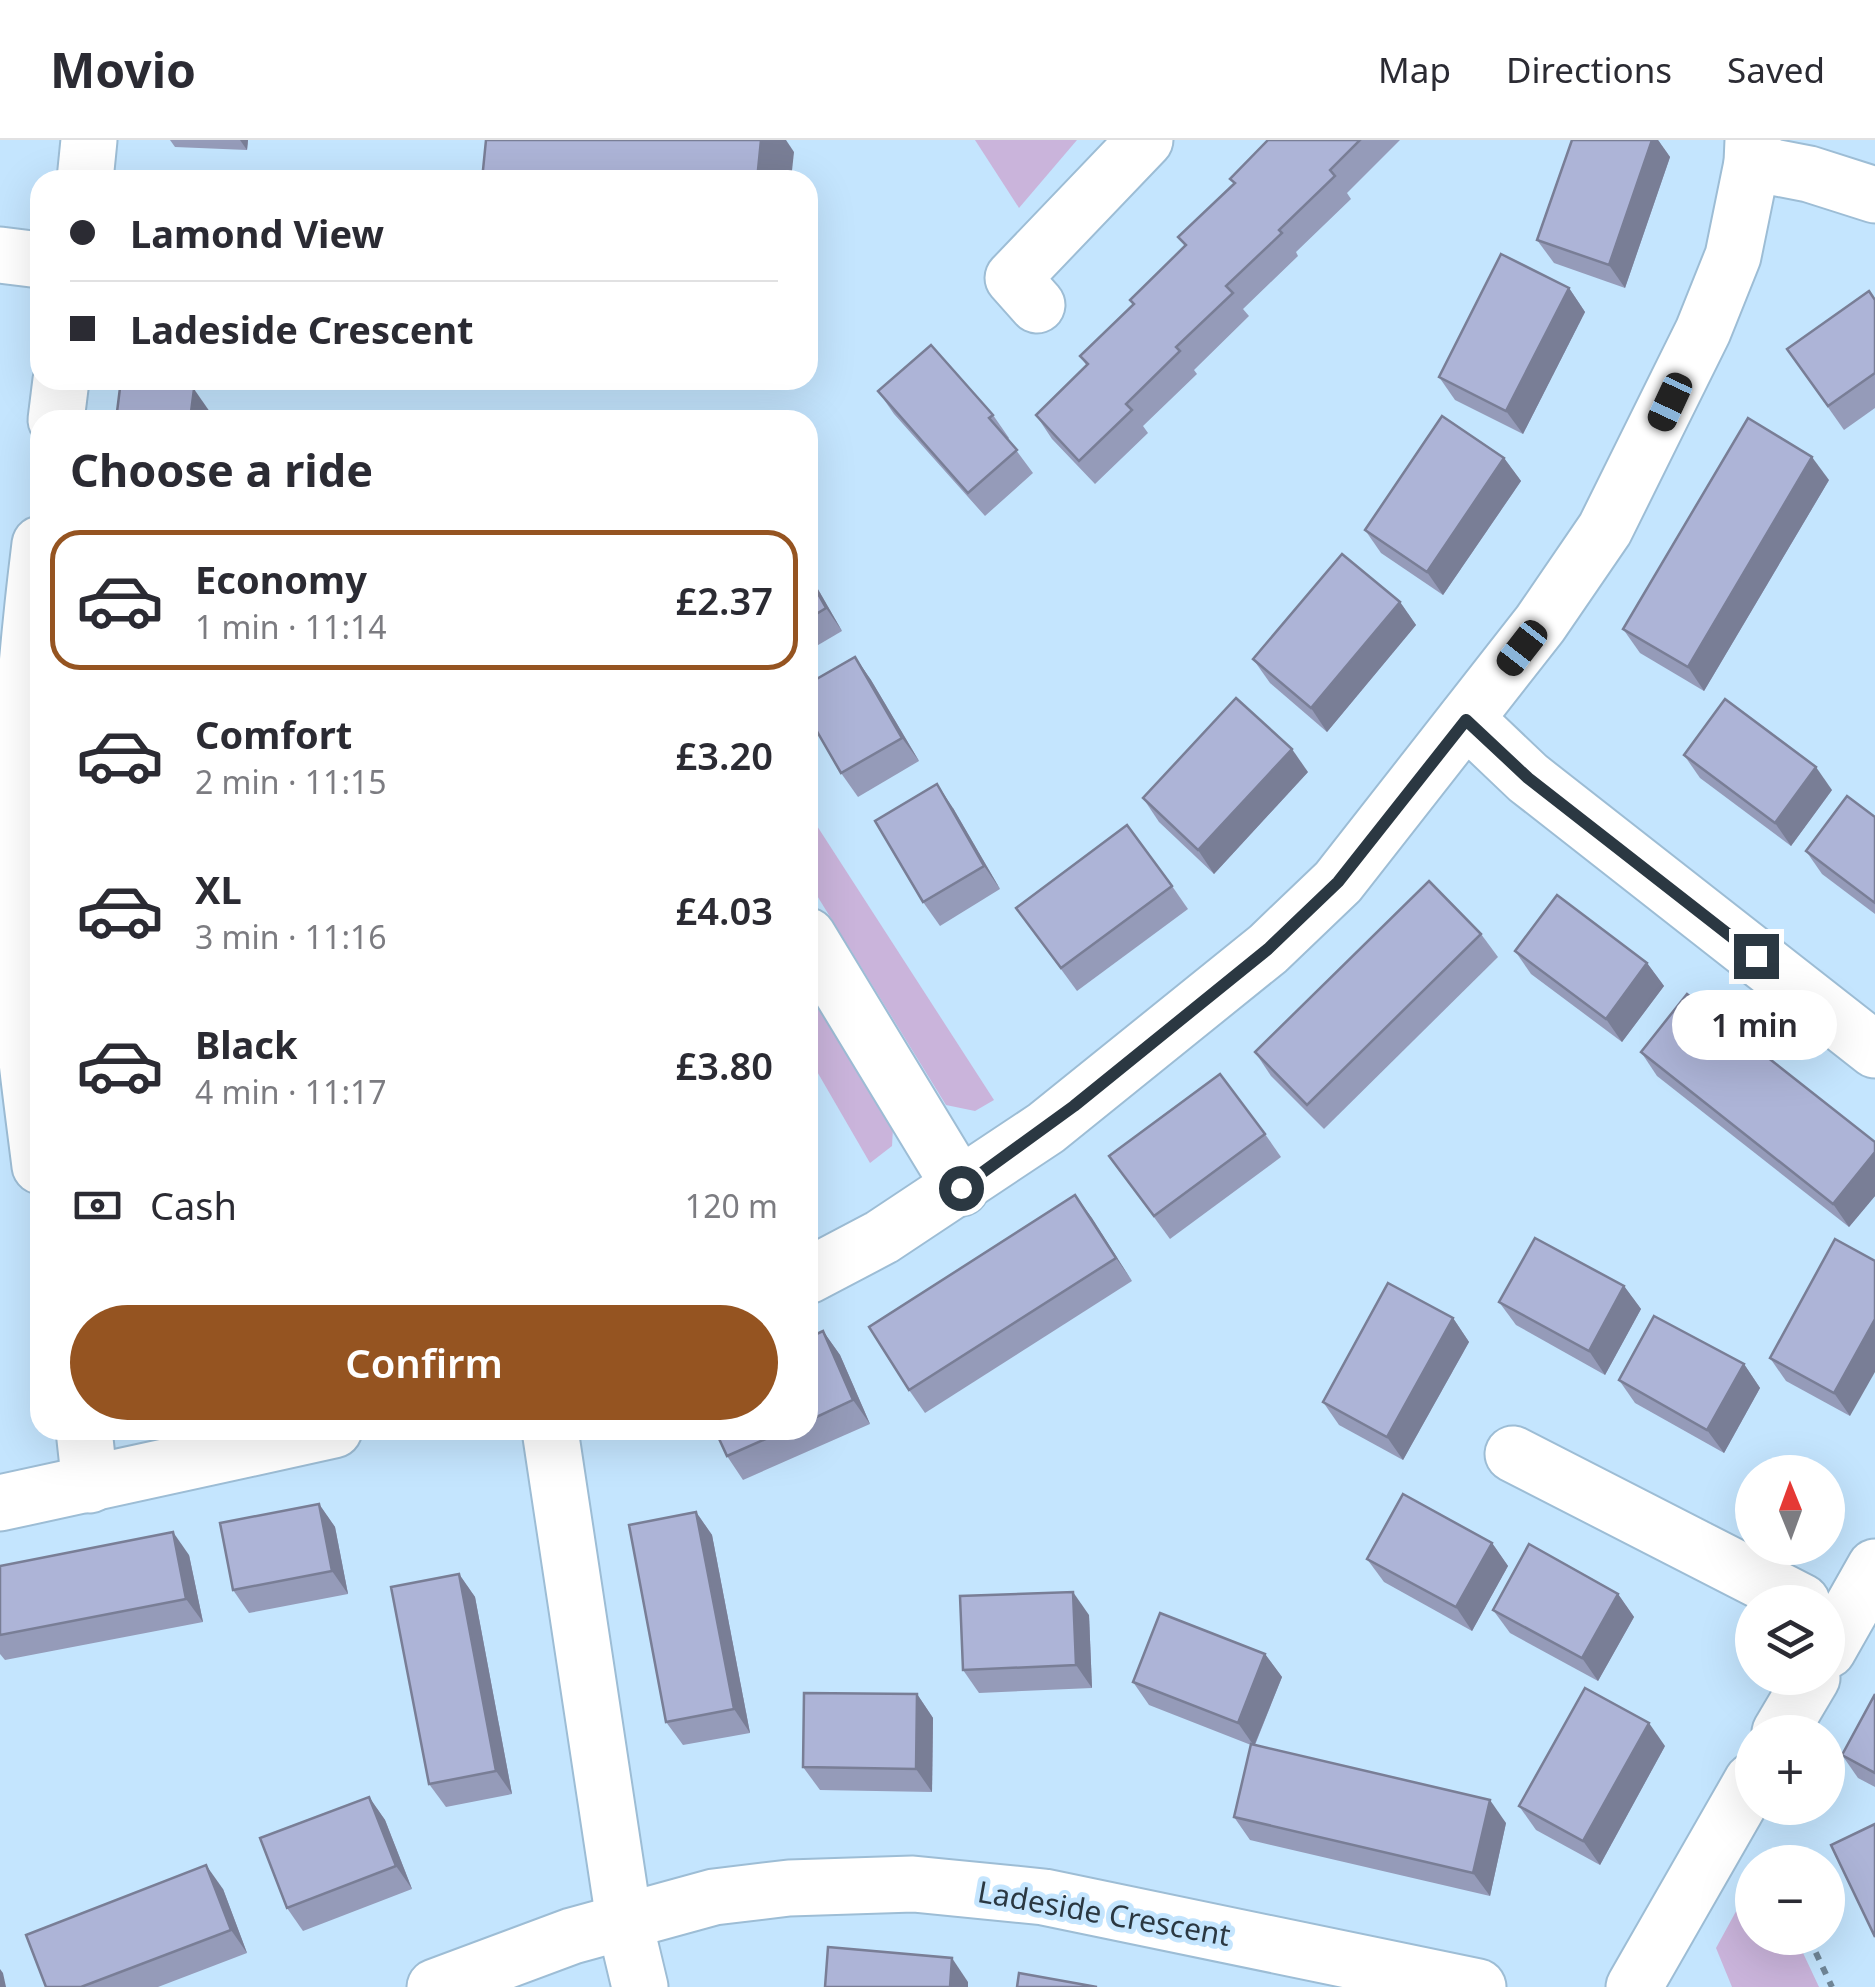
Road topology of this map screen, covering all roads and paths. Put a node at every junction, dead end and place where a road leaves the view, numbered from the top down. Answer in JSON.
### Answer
{"nodes":[{"id":1,"x":89,"y":140,"type":"edge"},
{"id":2,"x":1145,"y":140,"type":"edge"},
{"id":3,"x":1752,"y":151,"type":"edge"},
{"id":4,"x":86,"y":170,"type":"edge"},
{"id":5,"x":1875,"y":195,"type":"edge"},
{"id":6,"x":0,"y":255,"type":"edge"},
{"id":7,"x":30,"y":259,"type":"edge"},
{"id":8,"x":1037,"y":304,"type":"dead end"},
{"id":9,"x":30,"y":690,"type":"edge"},
{"id":10,"x":1466,"y":720,"type":"junction"},
{"id":11,"x":818,"y":952,"type":"edge"},
{"id":12,"x":1875,"y":1050,"type":"edge"},
{"id":13,"x":30,"y":1090,"type":"edge"},
{"id":14,"x":961,"y":1188,"type":"junction"},
{"id":15,"x":818,"y":1271,"type":"edge"},
{"id":16,"x":85,"y":1440,"type":"edge"},
{"id":17,"x":290,"y":1440,"type":"edge"},
{"id":18,"x":552,"y":1440,"type":"edge"},
{"id":19,"x":1513,"y":1454,"type":"dead end"},
{"id":20,"x":90,"y":1485,"type":"junction"},
{"id":21,"x":0,"y":1503,"type":"edge"},
{"id":22,"x":1875,"y":1567,"type":"edge"},
{"id":23,"x":1755,"y":1585,"type":"edge"},
{"id":24,"x":1845,"y":1601,"type":"edge"},
{"id":25,"x":1735,"y":1810,"type":"edge"},
{"id":26,"x":624,"y":1920,"type":"junction"},
{"id":27,"x":1817,"y":1955,"type":"edge"},
{"id":28,"x":435,"y":1987,"type":"edge"},
{"id":29,"x":640,"y":1987,"type":"edge"},
{"id":30,"x":1478,"y":1987,"type":"edge"},
{"id":31,"x":1634,"y":1987,"type":"edge"},
{"id":32,"x":1832,"y":1987,"type":"edge"}],
"edges":[{"from":1,"to":4,"type":"street"},
{"from":2,"to":8,"type":"street"},
{"from":3,"to":5,"type":"street"},
{"from":3,"to":10,"type":"street"},
{"from":6,"to":7,"type":"street"},
{"from":9,"to":13,"type":"street"},
{"from":10,"to":12,"type":"street"},
{"from":10,"to":14,"type":"street"},
{"from":11,"to":14,"type":"street"},
{"from":14,"to":15,"type":"street"},
{"from":16,"to":20,"type":"street"},
{"from":17,"to":20,"type":"street"},
{"from":18,"to":26,"type":"street"},
{"from":19,"to":23,"type":"street"},
{"from":20,"to":21,"type":"street"},
{"from":22,"to":24,"type":"street"},
{"from":25,"to":31,"type":"street"},
{"from":26,"to":28,"type":"street","name":"Ladeside Crescent"},
{"from":26,"to":29,"type":"street"},
{"from":26,"to":30,"type":"street","name":"Ladeside Crescent"},
{"from":27,"to":32,"type":"path"}]}
